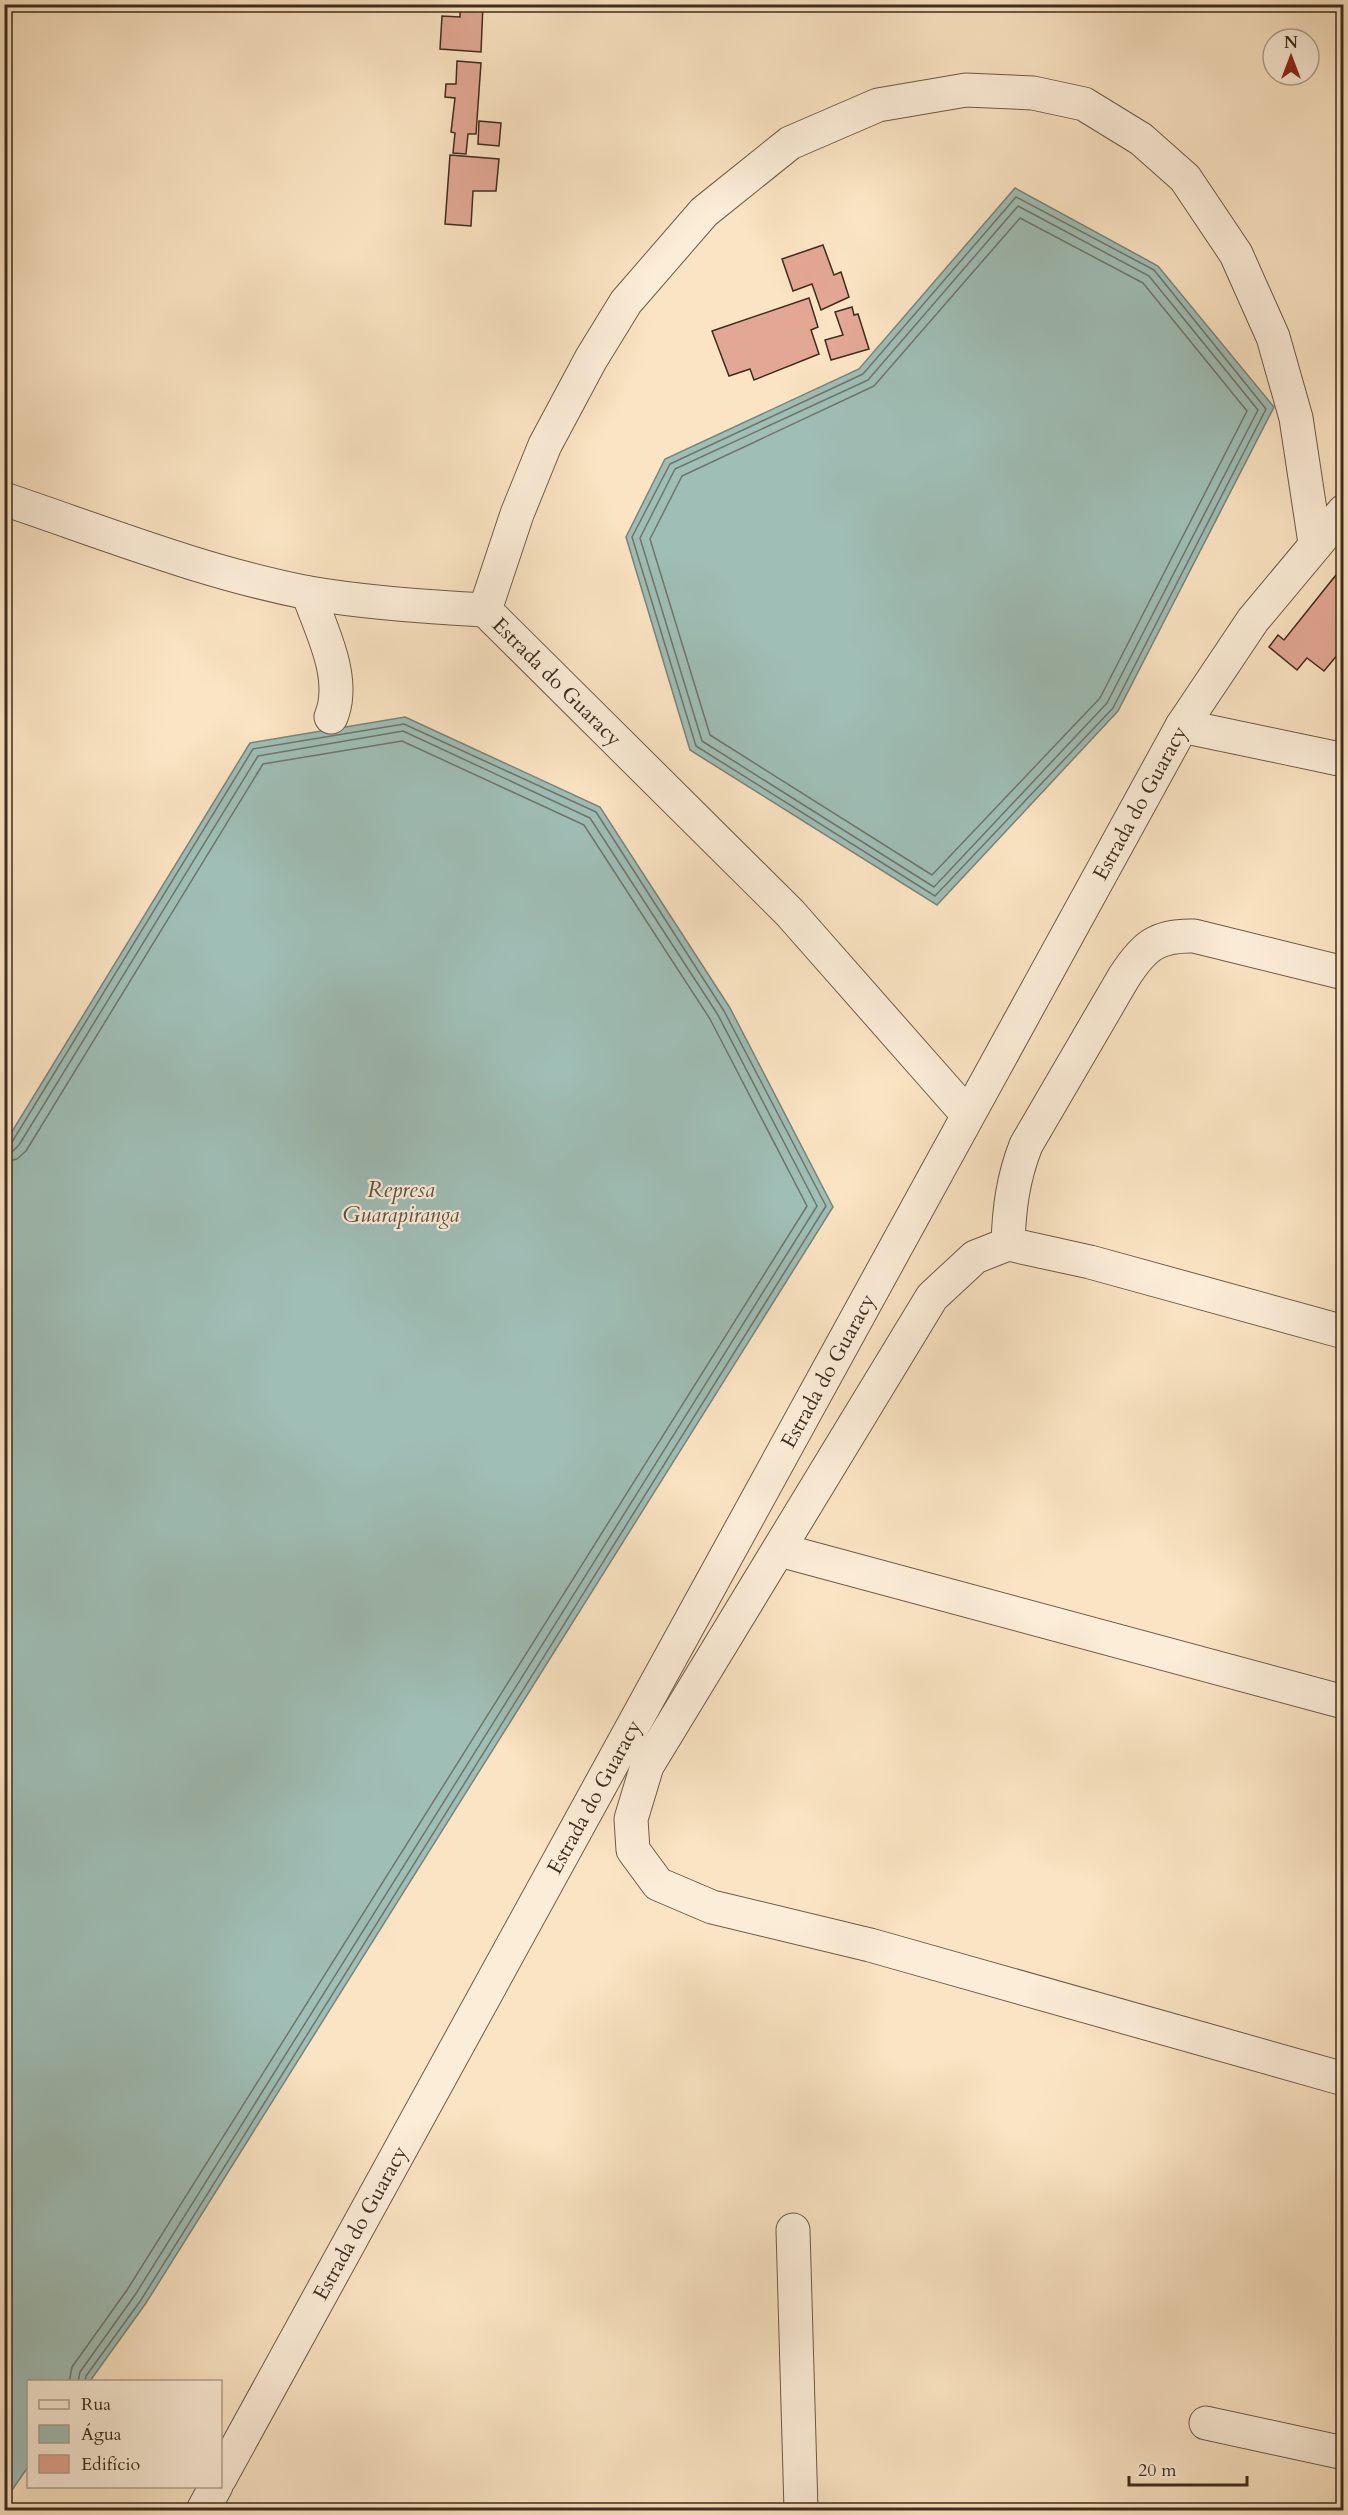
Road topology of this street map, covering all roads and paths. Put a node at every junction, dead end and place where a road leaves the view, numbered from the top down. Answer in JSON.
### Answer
{"nodes":[{"id":1,"x":4,"y":499,"type":"edge"},
{"id":2,"x":1344,"y":511,"type":"edge"},
{"id":3,"x":1315,"y":543,"type":"junction"},
{"id":4,"x":308,"y":592,"type":"junction"},
{"id":5,"x":486,"y":610,"type":"junction"},
{"id":6,"x":331,"y":717,"type":"dead end"},
{"id":7,"x":1182,"y":726,"type":"junction"},
{"id":8,"x":1344,"y":760,"type":"edge"},
{"id":9,"x":1344,"y":974,"type":"edge"},
{"id":10,"x":968,"y":1115,"type":"junction"},
{"id":11,"x":1008,"y":1244,"type":"junction"},
{"id":12,"x":1344,"y":1332,"type":"edge"},
{"id":13,"x":780,"y":1550,"type":"junction"},
{"id":14,"x":1344,"y":1702,"type":"edge"},
{"id":15,"x":1344,"y":2079,"type":"edge"},
{"id":16,"x":792,"y":2230,"type":"dead end"},
{"id":17,"x":1206,"y":2422,"type":"dead end"},
{"id":18,"x":1344,"y":2453,"type":"edge"},
{"id":19,"x":222,"y":2474,"type":"edge"},
{"id":20,"x":215,"y":2488,"type":"edge"},
{"id":21,"x":203,"y":2511,"type":"edge"},
{"id":22,"x":801,"y":2511,"type":"edge"}],
"edges":[{"from":1,"to":4,"type":"street","name":"Estrada do Guaracy"},
{"from":2,"to":3,"type":"street","name":"Estrada do Guaracy"},
{"from":3,"to":5,"type":"street"},
{"from":3,"to":7,"type":"street","name":"Estrada do Guaracy"},
{"from":4,"to":5,"type":"street","name":"Estrada do Guaracy"},
{"from":4,"to":6,"type":"street"},
{"from":5,"to":10,"type":"street","name":"Estrada do Guaracy"},
{"from":7,"to":8,"type":"street"},
{"from":7,"to":10,"type":"street","name":"Estrada do Guaracy"},
{"from":9,"to":11,"type":"street"},
{"from":10,"to":19,"type":"street","name":"Estrada do Guaracy"},
{"from":11,"to":12,"type":"street"},
{"from":11,"to":13,"type":"street"},
{"from":13,"to":14,"type":"street"},
{"from":13,"to":15,"type":"street"},
{"from":16,"to":22,"type":"street"},
{"from":17,"to":18,"type":"street"},
{"from":20,"to":21,"type":"street"}]}
